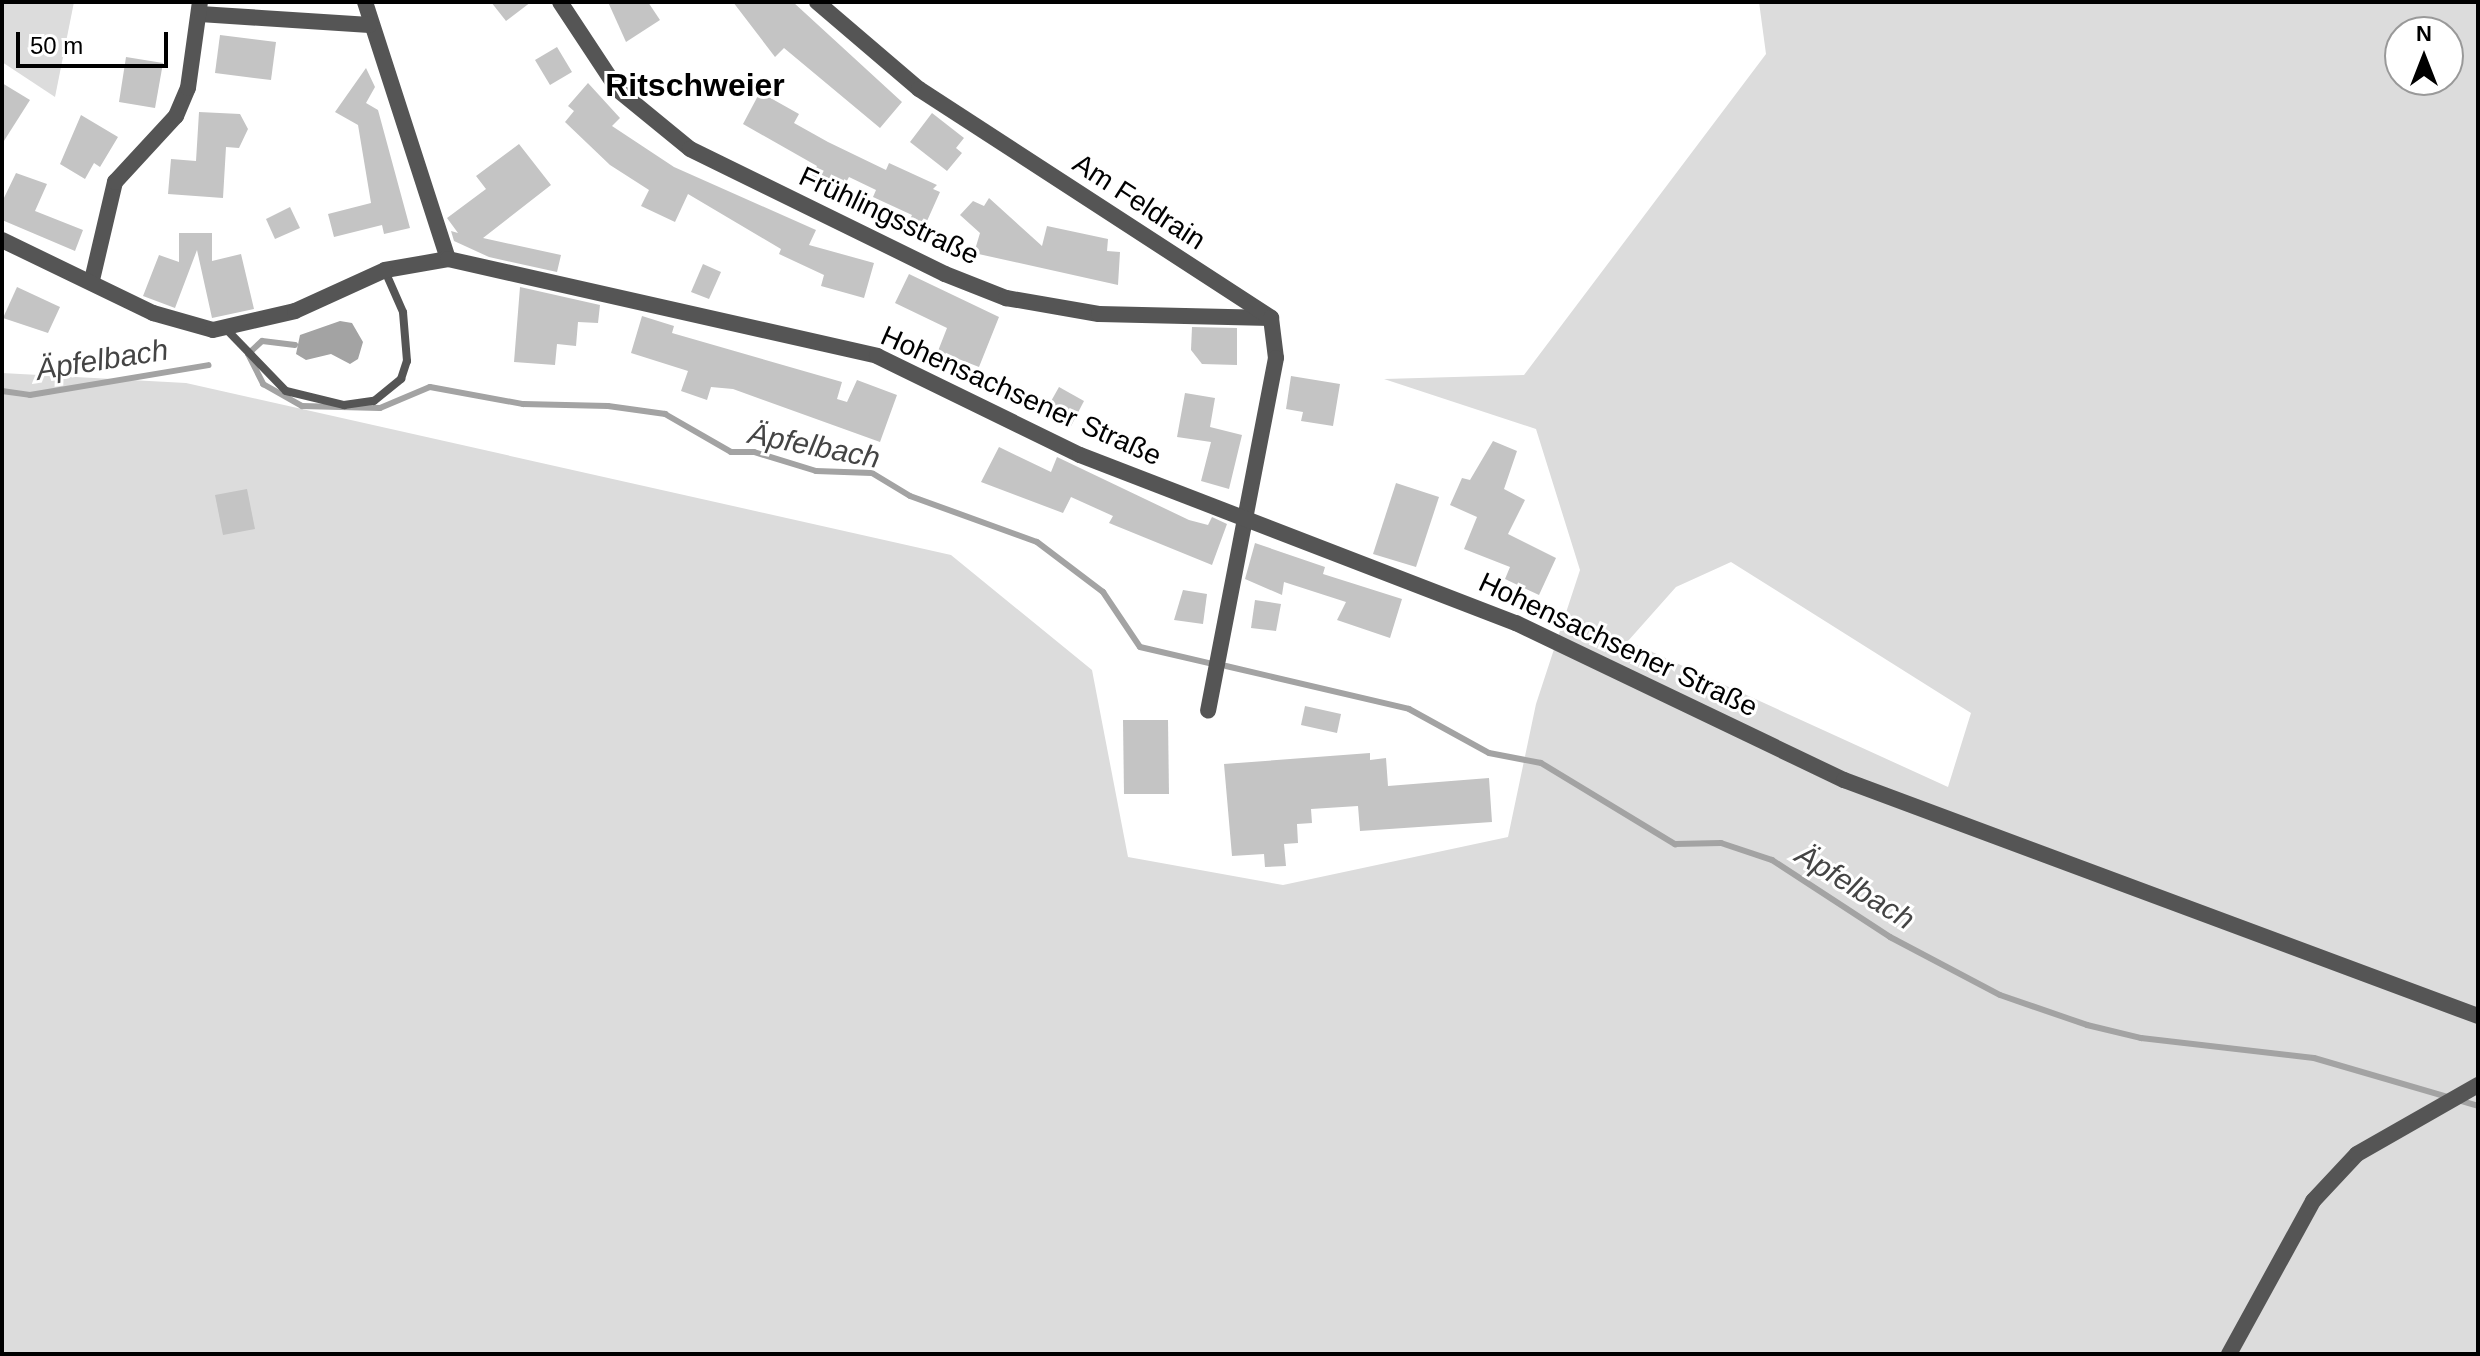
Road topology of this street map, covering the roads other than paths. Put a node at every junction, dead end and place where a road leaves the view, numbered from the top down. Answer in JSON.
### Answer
{"nodes":[{"id":1,"x":365,"y":2,"type":"edge"},
{"id":2,"x":560,"y":2,"type":"edge"},
{"id":3,"x":817,"y":2,"type":"edge"},
{"id":4,"x":200,"y":8,"type":"edge"},
{"id":5,"x":370,"y":25,"type":"junction"},
{"id":6,"x":2,"y":240,"type":"edge"},
{"id":7,"x":448,"y":259,"type":"junction"},
{"id":8,"x":386,"y":273,"type":"junction"},
{"id":9,"x":92,"y":280,"type":"junction"},
{"id":10,"x":1271,"y":318,"type":"junction"},
{"id":11,"x":228,"y":331,"type":"junction"},
{"id":12,"x":1246,"y":521,"type":"junction"},
{"id":13,"x":1208,"y":711,"type":"dead end"},
{"id":14,"x":2478,"y":1016,"type":"edge"},
{"id":15,"x":2478,"y":1085,"type":"edge"},
{"id":16,"x":2229,"y":1354,"type":"edge"}],
"edges":[{"from":1,"to":5,"type":"street"},
{"from":2,"to":10,"type":"street","name":"Frühlingsstraße"},
{"from":3,"to":10,"type":"street","name":"Am Feldrain"},
{"from":4,"to":5,"type":"street"},
{"from":4,"to":9,"type":"street"},
{"from":5,"to":7,"type":"street"},
{"from":6,"to":9,"type":"street"},
{"from":7,"to":8,"type":"street","name":"Hohensachsener Straße"},
{"from":7,"to":12,"type":"street","name":"Hohensachsener Straße"},
{"from":8,"to":11,"type":"street","name":"Hohensachsener Straße"},
{"from":8,"to":11,"type":"lane"},
{"from":9,"to":11,"type":"street"},
{"from":10,"to":12,"type":"street"},
{"from":12,"to":13,"type":"street"},
{"from":12,"to":14,"type":"street","name":"Hohensachsener Straße"},
{"from":15,"to":16,"type":"street"}]}
